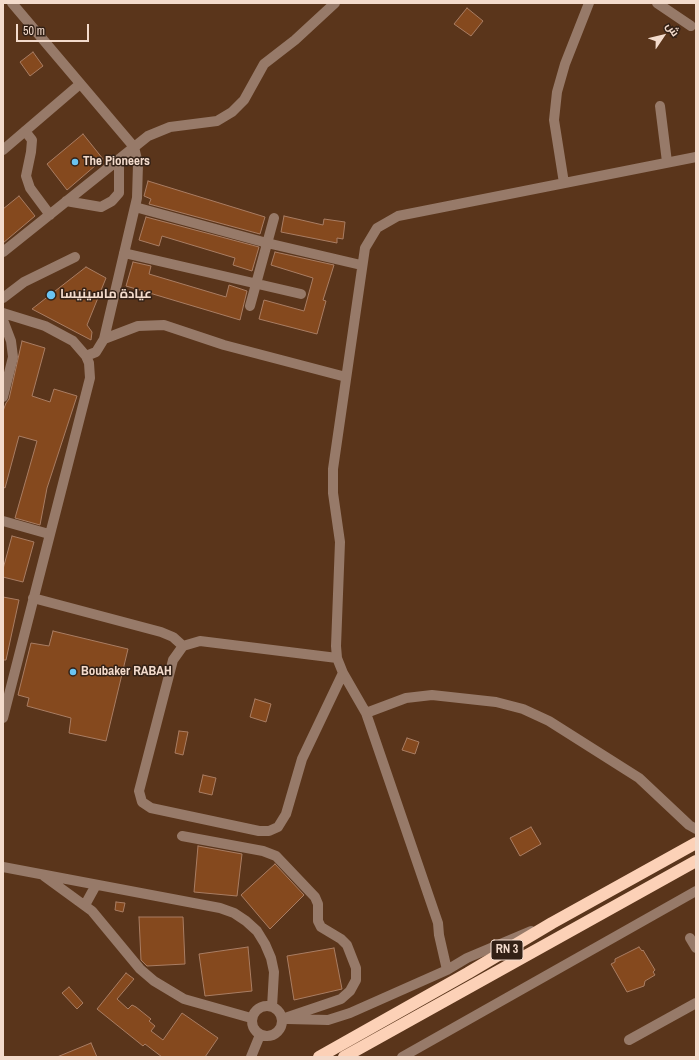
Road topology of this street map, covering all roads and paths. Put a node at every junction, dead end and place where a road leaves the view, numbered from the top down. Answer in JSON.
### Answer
{"nodes":[{"id":1,"x":12,"y":3,"type":"edge"},
{"id":2,"x":335,"y":3,"type":"edge"},
{"id":3,"x":589,"y":3,"type":"edge"},
{"id":4,"x":657,"y":3,"type":"edge"},
{"id":5,"x":691,"y":26,"type":"dead end"},
{"id":6,"x":80,"y":84,"type":"junction"},
{"id":7,"x":660,"y":106,"type":"dead end"},
{"id":8,"x":25,"y":131,"type":"junction"},
{"id":9,"x":134,"y":147,"type":"junction"},
{"id":10,"x":3,"y":150,"type":"edge"},
{"id":11,"x":696,"y":157,"type":"edge"},
{"id":12,"x":119,"y":159,"type":"junction"},
{"id":13,"x":667,"y":162,"type":"junction"},
{"id":14,"x":564,"y":183,"type":"junction"},
{"id":15,"x":66,"y":202,"type":"junction"},
{"id":16,"x":135,"y":207,"type":"junction"},
{"id":17,"x":50,"y":215,"type":"junction"},
{"id":18,"x":274,"y":218,"type":"dead end"},
{"id":19,"x":267,"y":243,"type":"junction"},
{"id":20,"x":3,"y":252,"type":"edge"},
{"id":21,"x":124,"y":252,"type":"junction"},
{"id":22,"x":75,"y":257,"type":"dead end"},
{"id":23,"x":361,"y":265,"type":"junction"},
{"id":24,"x":255,"y":283,"type":"junction"},
{"id":25,"x":301,"y":294,"type":"dead end"},
{"id":26,"x":3,"y":298,"type":"edge"},
{"id":27,"x":250,"y":306,"type":"dead end"},
{"id":28,"x":3,"y":313,"type":"edge"},
{"id":29,"x":3,"y":320,"type":"edge"},
{"id":30,"x":104,"y":338,"type":"junction"},
{"id":31,"x":7,"y":344,"type":"edge"},
{"id":32,"x":86,"y":356,"type":"junction"},
{"id":33,"x":346,"y":377,"type":"junction"},
{"id":34,"x":3,"y":397,"type":"edge"},
{"id":35,"x":3,"y":521,"type":"edge"},
{"id":36,"x":49,"y":534,"type":"junction"},
{"id":37,"x":33,"y":598,"type":"junction"},
{"id":38,"x":183,"y":646,"type":"junction"},
{"id":39,"x":338,"y":658,"type":"junction"},
{"id":40,"x":343,"y":673,"type":"junction"},
{"id":41,"x":366,"y":713,"type":"junction"},
{"id":42,"x":3,"y":718,"type":"edge"},
{"id":43,"x":696,"y":829,"type":"edge"},
{"id":44,"x":182,"y":836,"type":"dead end"},
{"id":45,"x":696,"y":843,"type":"edge"},
{"id":46,"x":696,"y":861,"type":"edge"},
{"id":47,"x":3,"y":867,"type":"edge"},
{"id":48,"x":42,"y":874,"type":"junction"},
{"id":49,"x":96,"y":885,"type":"junction"},
{"id":50,"x":696,"y":891,"type":"edge"},
{"id":51,"x":85,"y":905,"type":"junction"},
{"id":52,"x":552,"y":923,"type":"junction"},
{"id":53,"x":690,"y":938,"type":"dead end"},
{"id":54,"x":696,"y":948,"type":"edge"},
{"id":55,"x":447,"y":970,"type":"junction"},
{"id":56,"x":696,"y":1004,"type":"edge"},
{"id":57,"x":272,"y":1007,"type":"junction"},
{"id":58,"x":251,"y":1018,"type":"junction"},
{"id":59,"x":282,"y":1019,"type":"junction"},
{"id":60,"x":260,"y":1035,"type":"junction"},
{"id":61,"x":629,"y":1040,"type":"dead end"},
{"id":62,"x":251,"y":1057,"type":"edge"},
{"id":63,"x":319,"y":1057,"type":"edge"},
{"id":64,"x":344,"y":1057,"type":"edge"},
{"id":65,"x":402,"y":1057,"type":"edge"}],
"edges":[{"from":1,"to":6,"type":"street"},
{"from":2,"to":9,"type":"street"},
{"from":3,"to":14,"type":"street"},
{"from":4,"to":5,"type":"street"},
{"from":6,"to":8,"type":"street"},
{"from":6,"to":9,"type":"street"},
{"from":7,"to":13,"type":"street"},
{"from":8,"to":10,"type":"street"},
{"from":8,"to":17,"type":"street"},
{"from":9,"to":12,"type":"street"},
{"from":9,"to":16,"type":"street"},
{"from":11,"to":13,"type":"street"},
{"from":12,"to":15,"type":"street"},
{"from":12,"to":15,"type":"street"},
{"from":13,"to":14,"type":"street"},
{"from":14,"to":23,"type":"street"},
{"from":15,"to":17,"type":"street"},
{"from":16,"to":19,"type":"street"},
{"from":16,"to":21,"type":"street"},
{"from":17,"to":20,"type":"street"},
{"from":18,"to":19,"type":"street"},
{"from":19,"to":23,"type":"street"},
{"from":19,"to":24,"type":"street"},
{"from":21,"to":24,"type":"street"},
{"from":21,"to":30,"type":"street"},
{"from":22,"to":26,"type":"street"},
{"from":23,"to":33,"type":"street"},
{"from":24,"to":25,"type":"street"},
{"from":24,"to":27,"type":"street"},
{"from":28,"to":32,"type":"street"},
{"from":29,"to":31,"type":"street"},
{"from":30,"to":32,"type":"street"},
{"from":30,"to":33,"type":"street"},
{"from":31,"to":34,"type":"street"},
{"from":32,"to":36,"type":"street"},
{"from":33,"to":39,"type":"street"},
{"from":35,"to":36,"type":"street"},
{"from":36,"to":37,"type":"street"},
{"from":37,"to":38,"type":"street"},
{"from":37,"to":42,"type":"street"},
{"from":38,"to":39,"type":"street"},
{"from":38,"to":40,"type":"street"},
{"from":39,"to":40,"type":"street"},
{"from":40,"to":41,"type":"street"},
{"from":41,"to":43,"type":"street"},
{"from":41,"to":55,"type":"street"},
{"from":44,"to":59,"type":"street"},
{"from":45,"to":52,"type":"highway","number":"RN 3"},
{"from":46,"to":64,"type":"highway","number":"RN 3"},
{"from":47,"to":48,"type":"street"},
{"from":48,"to":49,"type":"street"},
{"from":48,"to":51,"type":"street"},
{"from":49,"to":51,"type":"street"},
{"from":49,"to":57,"type":"street"},
{"from":50,"to":65,"type":"street"},
{"from":51,"to":58,"type":"street"},
{"from":52,"to":55,"type":"street"},
{"from":52,"to":63,"type":"highway","number":"RN 3"},
{"from":53,"to":54,"type":"street"},
{"from":55,"to":59,"type":"street"},
{"from":56,"to":61,"type":"street"},
{"from":57,"to":58,"type":"street"},
{"from":57,"to":59,"type":"street"},
{"from":58,"to":60,"type":"street"},
{"from":59,"to":60,"type":"street"},
{"from":60,"to":62,"type":"street"}]}
